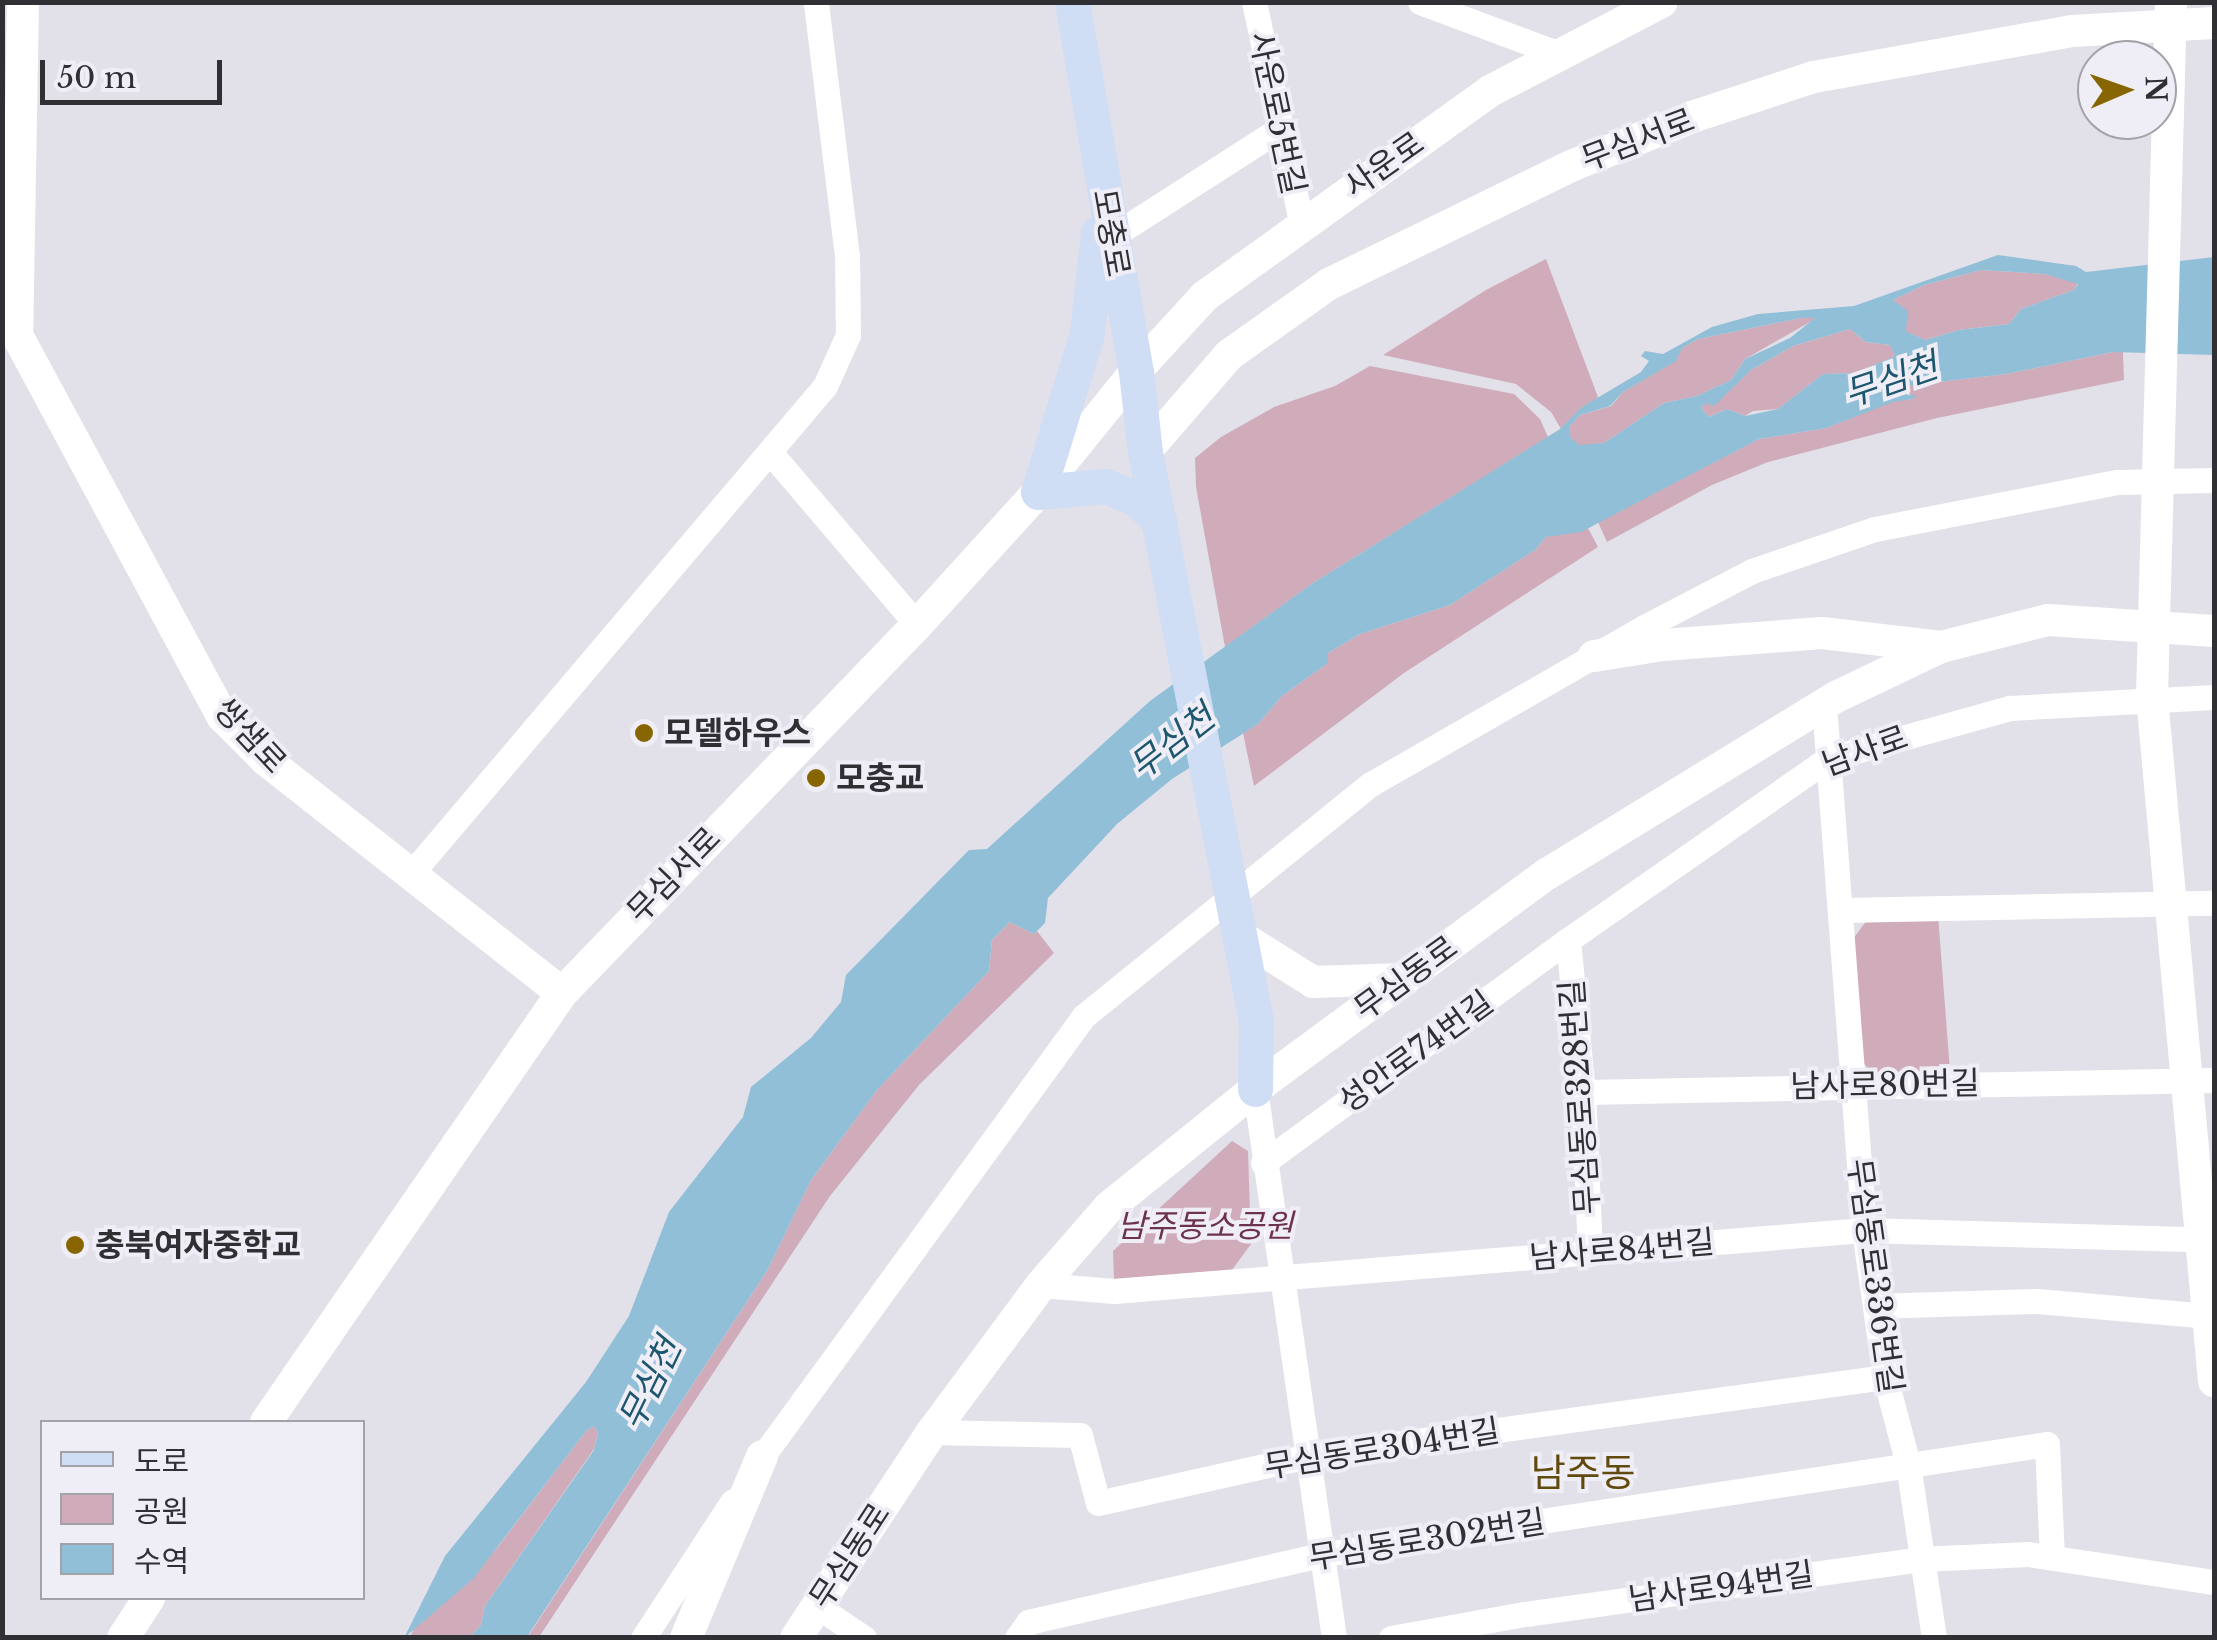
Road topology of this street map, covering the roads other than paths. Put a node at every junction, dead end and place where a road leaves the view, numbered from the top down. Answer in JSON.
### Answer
{"nodes":[{"id":1,"x":23,"y":2,"type":"edge"},
{"id":2,"x":816,"y":2,"type":"edge"},
{"id":3,"x":1072,"y":2,"type":"edge"},
{"id":4,"x":1254,"y":2,"type":"edge"},
{"id":5,"x":1420,"y":2,"type":"edge"},
{"id":6,"x":1662,"y":2,"type":"edge"},
{"id":7,"x":2172,"y":12,"type":"edge"},
{"id":8,"x":1619,"y":13,"type":"edge"},
{"id":9,"x":2214,"y":23,"type":"edge"},
{"id":10,"x":1559,"y":54,"type":"junction"},
{"id":11,"x":1279,"y":130,"type":"junction"},
{"id":12,"x":1101,"y":177,"type":"junction"},
{"id":13,"x":1301,"y":222,"type":"junction"},
{"id":14,"x":1111,"y":236,"type":"junction"},
{"id":15,"x":10,"y":335,"type":"edge"},
{"id":16,"x":1136,"y":371,"type":"junction"},
{"id":17,"x":770,"y":452,"type":"junction"},
{"id":18,"x":1146,"y":458,"type":"junction"},
{"id":19,"x":2214,"y":480,"type":"edge"},
{"id":20,"x":1038,"y":492,"type":"junction"},
{"id":21,"x":1158,"y":520,"type":"junction"},
{"id":22,"x":917,"y":625,"type":"junction"},
{"id":23,"x":2153,"y":627,"type":"junction"},
{"id":24,"x":2214,"y":631,"type":"edge"},
{"id":25,"x":1941,"y":647,"type":"junction"},
{"id":26,"x":1594,"y":656,"type":"junction"},
{"id":27,"x":2214,"y":697,"type":"edge"},
{"id":28,"x":2152,"y":698,"type":"junction"},
{"id":29,"x":1824,"y":704,"type":"junction"},
{"id":30,"x":1827,"y":759,"type":"junction"},
{"id":31,"x":410,"y":874,"type":"junction"},
{"id":32,"x":2214,"y":902,"type":"edge"},
{"id":33,"x":2168,"y":903,"type":"junction"},
{"id":34,"x":1842,"y":910,"type":"junction"},
{"id":35,"x":1240,"y":936,"type":"junction"},
{"id":36,"x":1568,"y":940,"type":"junction"},
{"id":37,"x":1404,"y":979,"type":"junction"},
{"id":38,"x":562,"y":993,"type":"junction"},
{"id":39,"x":2201,"y":1080,"type":"edge"},
{"id":40,"x":1852,"y":1084,"type":"junction"},
{"id":41,"x":1255,"y":1089,"type":"junction"},
{"id":42,"x":1583,"y":1092,"type":"junction"},
{"id":43,"x":1264,"y":1163,"type":"junction"},
{"id":44,"x":1864,"y":1230,"type":"junction"},
{"id":45,"x":2209,"y":1239,"type":"edge"},
{"id":46,"x":1590,"y":1254,"type":"junction"},
{"id":47,"x":1282,"y":1276,"type":"junction"},
{"id":48,"x":1041,"y":1285,"type":"junction"},
{"id":49,"x":1875,"y":1306,"type":"junction"},
{"id":50,"x":2210,"y":1316,"type":"junction"},
{"id":51,"x":1884,"y":1376,"type":"junction"},
{"id":52,"x":2214,"y":1380,"type":"edge"},
{"id":53,"x":267,"y":1420,"type":"edge"},
{"id":54,"x":932,"y":1432,"type":"junction"},
{"id":55,"x":762,"y":1456,"type":"junction"},
{"id":56,"x":1308,"y":1456,"type":"junction"},
{"id":57,"x":1908,"y":1464,"type":"junction"},
{"id":58,"x":1325,"y":1554,"type":"junction"},
{"id":59,"x":2052,"y":1558,"type":"junction"},
{"id":60,"x":1921,"y":1559,"type":"junction"},
{"id":61,"x":2214,"y":1582,"type":"edge"},
{"id":62,"x":148,"y":1600,"type":"edge"},
{"id":63,"x":817,"y":1606,"type":"junction"},
{"id":64,"x":123,"y":1638,"type":"edge"},
{"id":65,"x":643,"y":1638,"type":"edge"},
{"id":66,"x":686,"y":1638,"type":"edge"},
{"id":67,"x":796,"y":1638,"type":"edge"},
{"id":68,"x":864,"y":1638,"type":"edge"},
{"id":69,"x":1017,"y":1638,"type":"edge"},
{"id":70,"x":1334,"y":1638,"type":"edge"},
{"id":71,"x":1391,"y":1638,"type":"edge"},
{"id":72,"x":1934,"y":1638,"type":"edge"}],
"edges":[{"from":1,"to":15,"type":"street","name":"쌍샘로"},
{"from":2,"to":17,"type":"street"},
{"from":3,"to":12,"type":"main road","name":"모충로"},
{"from":4,"to":11,"type":"street","name":"사운로5번길"},
{"from":5,"to":10,"type":"street"},
{"from":6,"to":8,"type":"street","name":"사운로"},
{"from":7,"to":9,"type":"street","name":"무심서로"},
{"from":7,"to":18,"type":"street","name":"무심서로"},
{"from":7,"to":23,"type":"street"},
{"from":8,"to":10,"type":"street","name":"사운로"},
{"from":10,"to":13,"type":"street","name":"사운로"},
{"from":11,"to":13,"type":"street","name":"사운로5번길"},
{"from":11,"to":14,"type":"street"},
{"from":12,"to":14,"type":"main road","name":"모충로"},
{"from":12,"to":20,"type":"main road"},
{"from":13,"to":16,"type":"street","name":"사운로"},
{"from":14,"to":16,"type":"main road","name":"모충로"},
{"from":15,"to":31,"type":"street","name":"쌍샘로"},
{"from":16,"to":18,"type":"main road","name":"모충로"},
{"from":16,"to":20,"type":"street","name":"무심서로"},
{"from":17,"to":22,"type":"street"},
{"from":17,"to":31,"type":"street"},
{"from":18,"to":21,"type":"main road","name":"모충로"},
{"from":19,"to":26,"type":"street"},
{"from":20,"to":21,"type":"main road"},
{"from":20,"to":22,"type":"street","name":"무심서로"},
{"from":21,"to":35,"type":"main road","name":"모충로"},
{"from":22,"to":38,"type":"street","name":"무심서로"},
{"from":23,"to":24,"type":"street","name":"무심동로"},
{"from":23,"to":25,"type":"street","name":"무심동로"},
{"from":23,"to":28,"type":"street"},
{"from":25,"to":26,"type":"street"},
{"from":25,"to":29,"type":"street","name":"무심동로"},
{"from":26,"to":55,"type":"street"},
{"from":27,"to":28,"type":"street","name":"남사로"},
{"from":28,"to":30,"type":"street","name":"남사로"},
{"from":28,"to":33,"type":"street"},
{"from":29,"to":30,"type":"street","name":"무심동로336번길"},
{"from":29,"to":37,"type":"street","name":"무심동로"},
{"from":30,"to":34,"type":"street","name":"무심동로336번길"},
{"from":30,"to":36,"type":"street","name":"남사로"},
{"from":31,"to":38,"type":"street","name":"쌍샘로"},
{"from":32,"to":33,"type":"street"},
{"from":33,"to":34,"type":"street"},
{"from":33,"to":39,"type":"street"},
{"from":34,"to":40,"type":"street","name":"무심동로336번길"},
{"from":35,"to":37,"type":"street"},
{"from":35,"to":41,"type":"main road","name":"모충로"},
{"from":36,"to":42,"type":"street","name":"무심동로328번길"},
{"from":36,"to":43,"type":"street","name":"성안로74번길"},
{"from":37,"to":41,"type":"street","name":"무심동로"},
{"from":38,"to":53,"type":"street","name":"무심서로"},
{"from":39,"to":40,"type":"street","name":"남사로80번길"},
{"from":39,"to":45,"type":"street"},
{"from":40,"to":42,"type":"street","name":"남사로80번길"},
{"from":40,"to":44,"type":"street","name":"무심동로336번길"},
{"from":41,"to":43,"type":"street"},
{"from":41,"to":48,"type":"street","name":"무심동로"},
{"from":42,"to":46,"type":"street","name":"무심동로328번길"},
{"from":43,"to":47,"type":"street"},
{"from":44,"to":45,"type":"street","name":"남사로84번길"},
{"from":44,"to":46,"type":"street","name":"남사로84번길"},
{"from":44,"to":49,"type":"street","name":"무심동로336번길"},
{"from":45,"to":50,"type":"street"},
{"from":46,"to":47,"type":"street","name":"남사로84번길"},
{"from":47,"to":48,"type":"street","name":"남사로84번길"},
{"from":47,"to":56,"type":"street"},
{"from":48,"to":54,"type":"street","name":"무심동로"},
{"from":49,"to":50,"type":"street"},
{"from":49,"to":51,"type":"street","name":"무심동로336번길"},
{"from":50,"to":52,"type":"street"},
{"from":51,"to":56,"type":"street","name":"무심동로304번길"},
{"from":51,"to":57,"type":"street","name":"무심동로336번길"},
{"from":54,"to":56,"type":"street","name":"무심동로304번길"},
{"from":54,"to":63,"type":"street","name":"무심동로"},
{"from":55,"to":65,"type":"street"},
{"from":55,"to":66,"type":"street"},
{"from":56,"to":58,"type":"street"},
{"from":57,"to":58,"type":"street","name":"무심동로302번길"},
{"from":57,"to":59,"type":"street","name":"무심동로302번길"},
{"from":57,"to":60,"type":"street","name":"무심동로336번길"},
{"from":58,"to":69,"type":"street","name":"무심동로302번길"},
{"from":58,"to":70,"type":"street"},
{"from":59,"to":60,"type":"street","name":"남사로94번길"},
{"from":59,"to":61,"type":"street","name":"남사로94번길"},
{"from":60,"to":71,"type":"street","name":"남사로94번길"},
{"from":60,"to":72,"type":"street","name":"무심동로336번길"},
{"from":62,"to":64,"type":"street"},
{"from":63,"to":67,"type":"street","name":"무심동로"},
{"from":63,"to":68,"type":"street"}]}
